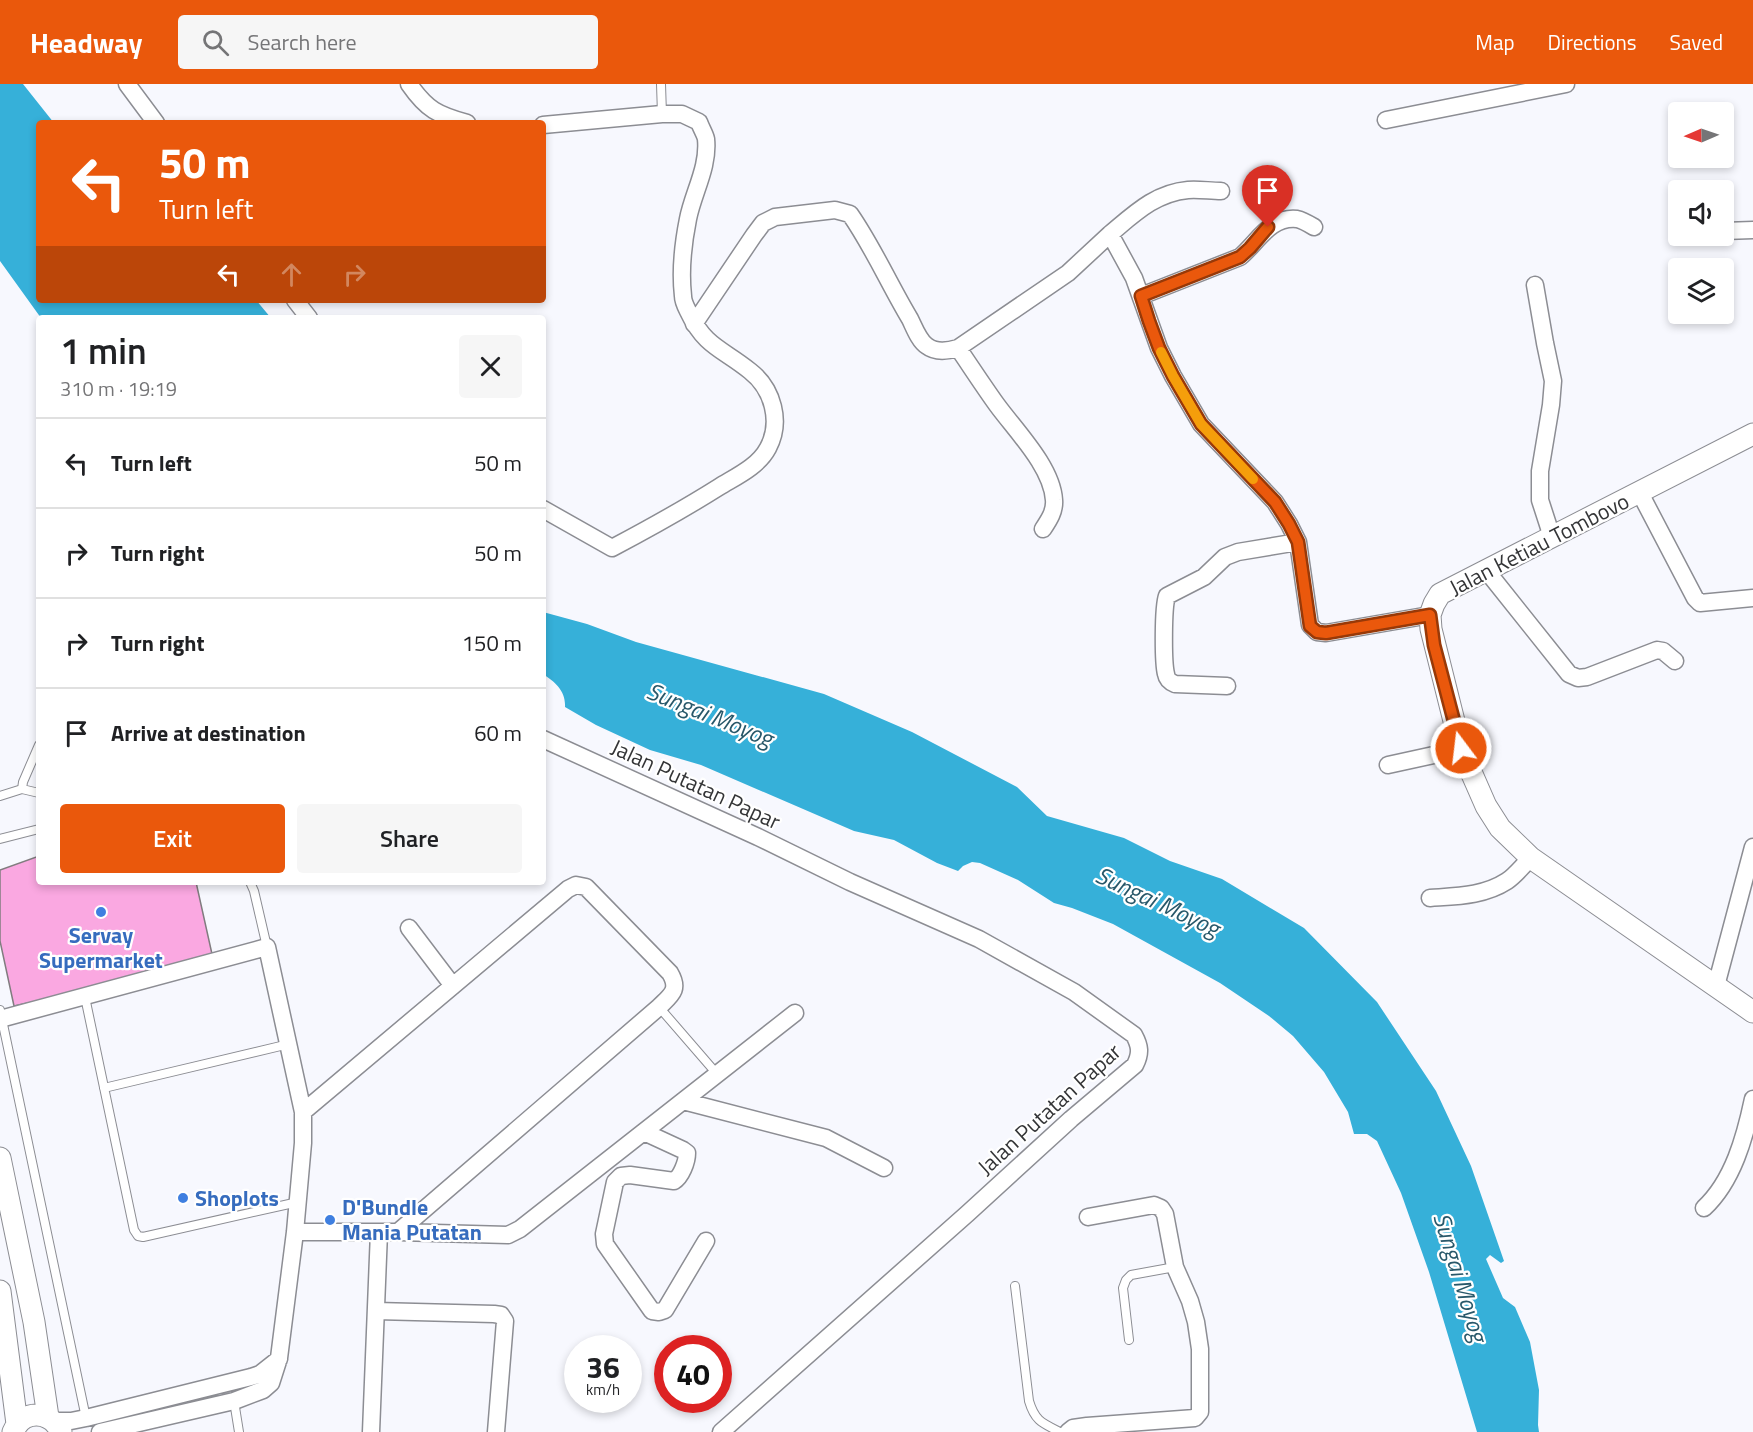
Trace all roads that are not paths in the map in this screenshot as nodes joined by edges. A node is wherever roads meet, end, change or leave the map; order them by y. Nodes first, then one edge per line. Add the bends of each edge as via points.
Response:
1 (127, 84) edge
2 (410, 84) edge
3 (661, 84) edge
4 (1566, 84) edge
5 (662, 114) junction
6 (154, 120) edge
7 (456, 120) edge
8 (1386, 120) dead end
9 (546, 124) edge
10 (1221, 191) dead end
11 (1314, 227) dead end
12 (1753, 230) edge
13 (1734, 231) edge
14 (1110, 234) junction
15 (1535, 285) dead end
16 (1141, 296) junction
17 (297, 303) edge
18 (307, 315) edge
19 (694, 324) junction
20 (958, 348) junction
21 (1753, 434) edge
22 (1640, 493) junction
23 (546, 511) edge
24 (1043, 529) dead end
25 (1552, 537) junction
26 (1298, 542) junction
27 (1486, 570) junction
28 (1753, 598) edge
29 (1430, 615) junction
30 (1675, 661) dead end
31 (1227, 686) dead end
32 (546, 740) edge
33 (1461, 748) junction
34 (36, 753) edge
35 (1388, 765) dead end
36 (22, 789) junction
37 (36, 792) edge
38 (0, 796) edge
39 (36, 830) edge
40 (0, 840) edge
41 (1753, 847) edge
42 (1531, 858) junction
43 (251, 885) edge
44 (1430, 898) dead end
45 (409, 928) dead end
46 (267, 947) junction
47 (453, 986) junction
48 (1716, 986) junction
49 (85, 997) junction
50 (659, 1007) junction
51 (1753, 1012) edge
52 (795, 1013) dead end
53 (1, 1016) edge
54 (289, 1044) junction
55 (717, 1074) junction
56 (104, 1088) junction
57 (1753, 1099) edge
58 (683, 1101) junction
59 (303, 1112) junction
60 (644, 1132) junction
61 (0, 1158) edge
62 (884, 1168) dead end
63 (298, 1202) junction
64 (1704, 1208) dead end
65 (1088, 1216) dead end
66 (296, 1232) junction
67 (379, 1232) junction
68 (398, 1232) junction
69 (706, 1241) dead end
70 (1175, 1267) junction
71 (1015, 1286) dead end
72 (1, 1300) edge
73 (376, 1311) junction
74 (1129, 1340) dead end
75 (279, 1359) junction
76 (234, 1401) junction
77 (86, 1418) junction
78 (54, 1423) edge
79 (15, 1428) edge
80 (100, 1432) edge
81 (239, 1432) edge
82 (371, 1432) edge
83 (496, 1432) edge
84 (722, 1432) edge
85 (1060, 1432) edge
86 (1068, 1432) edge

1 - 6 street
2 - 7 street via 426,106
3 - 5 lane
4 - 8 street
5 - 9 street
5 - 19 street via 682,114 699,122 706,139 681,269 683,300
10 - 14 street via 1168,193 1149,202
11 - 16 street via 1297,219 1281,221 1268,227 1240,257
12 - 13 street
14 - 16 street
14 - 20 street via 1068,273
15 - 25 street via 1553,381 1540,471 1540,500
16 - 26 street via 1159,348 1201,424 1275,502
17 - 18 street
19 - 20 street via 763,223 776,217 835,210 849,214 859,226 925,345 935,350
19 - 23 street via 705,339 751,371 765,386 774,407 775,429 768,449 753,466 612,548
20 - 24 street via 1039,460 1050,482 1052,515
21 - 22 street, Jalan Ketiau Tombovo
22 - 25 street, Jalan Ketiau Tombovo
22 - 28 street via 1700,603
25 - 27 street, Jalan Ketiau Tombovo
26 - 29 street via 1310,626 1317,632
26 - 31 street via 1232,554 1204,576 1167,596 1164,603 1168,680 1175,684
27 - 29 street, Jalan Ketiau Tombovo via 1440,594
27 - 30 street via 1569,674 1587,677 1657,650
29 - 33 street, Jalan Ketiau Tombovo
32 - 84 street, Jalan Putatan Papar via 979,939 1074,992 1134,1035 1140,1045 1135,1065
33 - 35 street
33 - 42 street, Jalan Ketiau Tombovo via 1500,828
34 - 36 lane
36 - 37 lane
36 - 38 lane
39 - 40 lane
41 - 48 street
42 - 44 street via 1508,881 1484,892
42 - 48 street, Jalan Ketiau Tombovo
43 - 46 lane
45 - 47 street
46 - 49 street
46 - 54 street
47 - 50 street via 576,885 586,887 670,973 675,981 674,992
47 - 59 street
48 - 51 street, Jalan Ketiau Tombovo
49 - 53 street
49 - 56 lane
50 - 55 lane
50 - 68 street
52 - 55 street
53 - 77 lane
54 - 56 lane
54 - 59 street
55 - 58 street
56 - 63 lane via 138,1236
57 - 64 street via 1728,1177
58 - 60 street
58 - 62 street via 826,1138
59 - 63 street
60 - 68 street via 508,1235
60 - 69 street via 683,1150 687,1158 674,1181 630,1175 615,1182 605,1244 652,1311 659,1312 666,1310
61 - 78 street
63 - 66 street
65 - 70 street via 1154,1205 1161,1208
66 - 67 street
66 - 75 street
67 - 68 street
67 - 73 street
70 - 74 lane via 1131,1275 1126,1280 1123,1288
70 - 86 street via 1196,1322 1200,1348 1199,1416 1087,1426
71 - 85 lane via 1032,1413
72 - 79 street
73 - 82 street
73 - 83 street via 501,1315 505,1321
75 - 76 street via 271,1383
75 - 77 street via 251,1377
76 - 80 street
76 - 81 lane
77 - 78 street
78 - 79 street via 40,1415 32,1416

